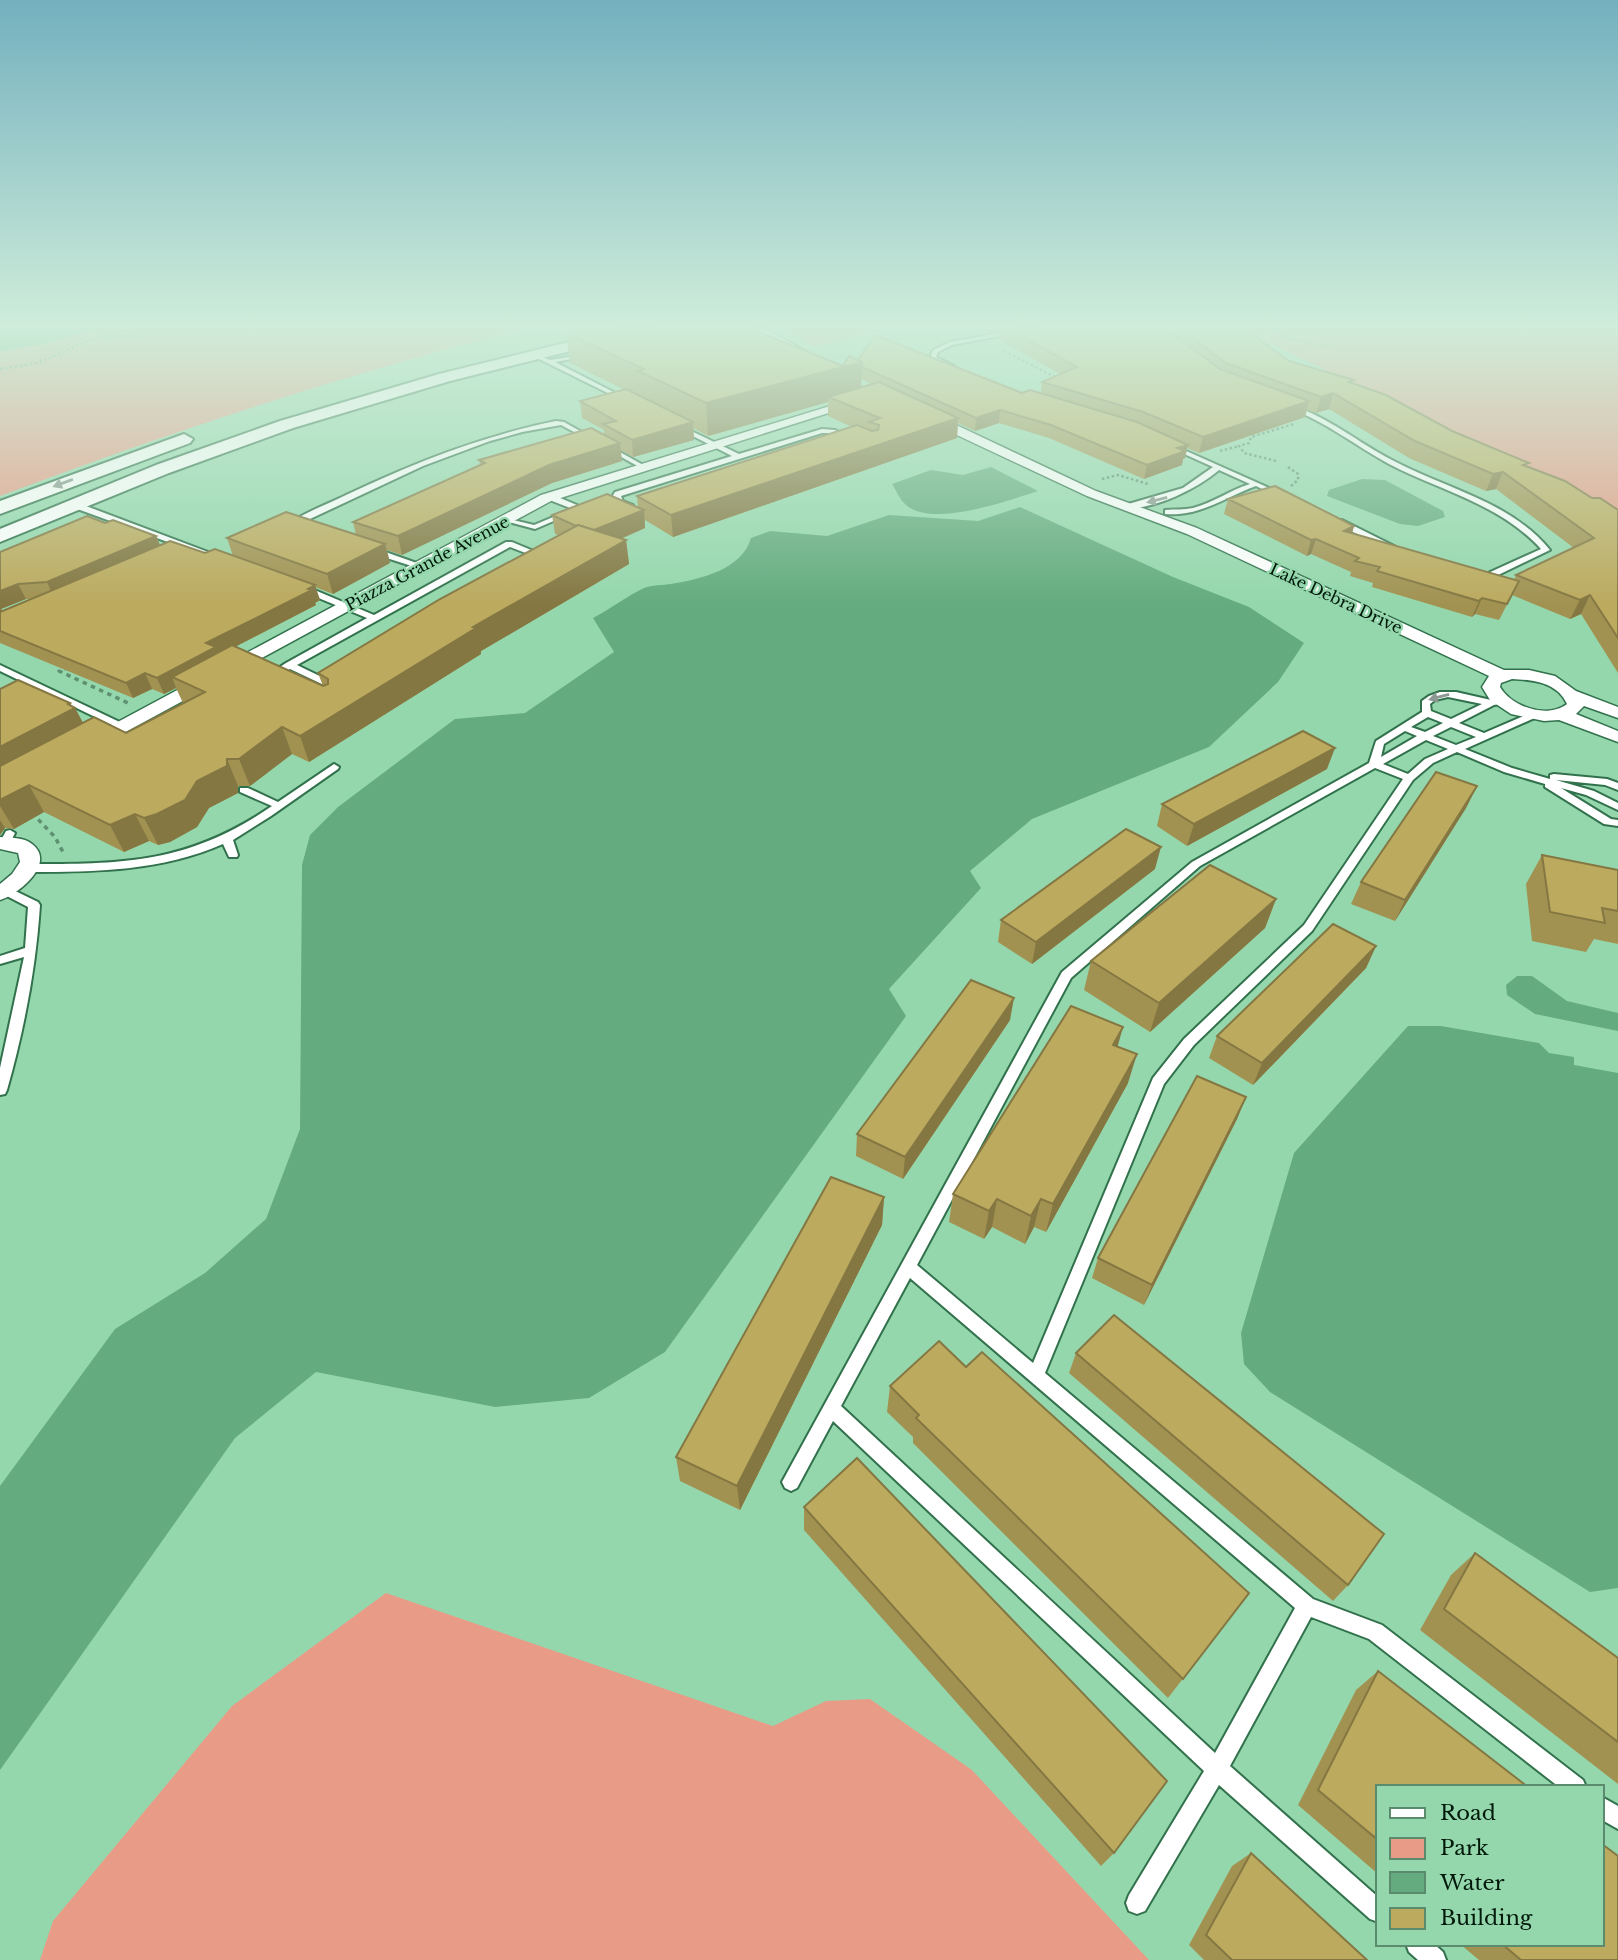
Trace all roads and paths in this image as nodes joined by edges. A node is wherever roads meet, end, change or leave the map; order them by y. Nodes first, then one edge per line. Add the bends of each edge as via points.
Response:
1 (302, 420) edge
2 (791, 420) edge
3 (938, 420) edge
4 (1297, 420) edge
5 (1319, 420) edge
6 (675, 425) edge
7 (1259, 434) junction
8 (195, 435) dead end
9 (586, 436) junction
10 (1268, 437) dead end
11 (573, 440) edge
12 (1161, 443) edge
13 (715, 444) junction
14 (843, 444) edge
15 (1239, 446) junction
16 (1216, 453) edge
17 (738, 456) junction
18 (1276, 461) dead end
19 (643, 467) junction
20 (1218, 467) junction
21 (1256, 484) junction
22 (1233, 490) joint
23 (550, 497) junction
24 (1293, 500) edge
25 (75, 505) junction
26 (1128, 507) junction
27 (0, 508) edge
28 (639, 508) edge
29 (1164, 518) junction
30 (1330, 518) edge
31 (505, 520) junction
32 (291, 525) junction
33 (302, 528) edge
34 (279, 531) edge
35 (0, 536) edge
36 (186, 545) junction
37 (366, 549) edge
38 (174, 550) edge
39 (1404, 553) edge
40 (229, 561) edge
41 (535, 564) edge
42 (421, 566) junction
43 (1464, 573) edge
44 (298, 586) edge
45 (348, 605) junction
46 (373, 618) junction
47 (71, 665) edge
48 (289, 665) junction
49 (0, 668) edge
50 (341, 677) edge
51 (1497, 679) junction
52 (277, 683) edge
53 (329, 684) junction
54 (318, 690) edge
55 (1573, 695) junction
56 (1497, 702) junction
57 (1427, 713) junction
58 (1618, 713) edge
59 (1536, 714) junction
60 (1560, 715) junction
61 (125, 717) junction
62 (1452, 723) junction
63 (1403, 727) junction
64 (1425, 736) junction
65 (1482, 736) junction
66 (1618, 737) edge
67 (1458, 748) junction
68 (80, 750) edge
69 (1483, 758) junction
70 (1374, 764) junction
71 (334, 767) dead end
72 (1533, 776) junction
73 (1409, 778) junction
74 (1618, 787) edge
75 (244, 790) dead end
76 (277, 805) junction
77 (1618, 807) edge
78 (28, 811) edge
79 (1618, 822) edge
80 (227, 838) junction
81 (5, 839) edge
82 (233, 855) dead end
83 (61, 859) dead end
84 (30, 868) junction
85 (2, 892) edge
86 (32, 950) junction
87 (0, 960) edge
88 (0, 1090) edge
89 (908, 1266) junction
90 (1036, 1375) junction
91 (831, 1408) junction
92 (791, 1482) dead end
93 (1307, 1606) junction
94 (1217, 1769) junction
95 (1573, 1785) edge
96 (1137, 1903) dead end
97 (1376, 1909) edge
98 (1419, 1946) edge
99 (1435, 1960) edge

1 - 25 street
2 - 13 street, Piazza Grande Avenue
3 - 26 street, Lake Debra Drive
4 - 7 path via 1288,428
5 - 43 lane via 1401,467 1500,513 1535,534 1546,550 1489,576
6 - 13 lane
7 - 10 path
7 - 15 path
8 -> 27 street
9 - 11 lane
9 - 19 lane
9 - 32 lane via 556,423 481,443 430,460
12 - 20 lane
13 - 17 lane
13 - 19 street, Piazza Grande Avenue
14 - 17 lane via 856,440 825,430
15 - 16 path
15 - 18 path via 1244,453
17 - 28 lane via 618,494 620,503
19 - 23 street, Piazza Grande Avenue
20 - 21 lane
20 -> 26 lane via 1190,494
21 - 22 lane
21 - 24 lane
22 - 29 lane via 1225,499 1203,508
23 - 31 street, Piazza Grande Avenue
23 - 31 lane via 574,507 573,511 535,527
25 - 35 street
25 - 36 lane
26 - 29 street, Lake Debra Drive
29 - 51 street, Lake Debra Drive via 1182,536
30 - 39 lane
31 - 42 street, Piazza Grande Avenue
32 - 33 lane
32 - 34 lane
36 - 38 lane
36 - 40 lane
37 - 42 lane
41 - 46 lane via 546,558 509,544
42 - 45 street, Piazza Grande Avenue
44 - 45 lane
45 - 46 lane
45 - 61 street, Piazza Grande Avenue
46 - 48 lane
47 - 61 path via 59,671 132,705
48 - 52 lane via 267,679
48 - 53 lane
49 - 61 lane
50 - 53 lane
51 - 55 street via 1526,675 1546,679
51 - 56 street via 1493,693
53 - 54 lane
55 - 58 street
55 - 60 street via 1576,705
56 -> 57 lane via 1450,694 1432,697 1425,703
56 - 59 street
56 - 62 lane
57 - 62 lane
57 - 63 lane
59 - 60 street
59 - 65 lane
60 - 66 street
61 - 68 street, Piazza Grande Avenue
62 - 64 lane
62 - 65 lane
63 - 64 lane
63 - 70 lane via 1379,743
64 - 67 lane
64 - 70 lane
65 - 67 lane
65 - 69 lane
67 - 69 lane
67 - 73 lane via 1429,761
69 - 72 lane
70 - 73 lane
70 - 89 lane via 1196,864 1066,975
71 - 76 lane
72 - 74 lane via 1607,782
72 - 77 lane via 1590,793
72 - 79 lane via 1608,822
73 - 90 lane via 1308,928 1189,1042 1158,1082
75 - 76 lane
76 - 80 lane
78 - 83 path via 55,837 64,853
80 - 82 lane
80 - 84 lane via 191,853 144,863
81 - 84 street via 26,849
84 - 85 street
85 - 86 lane via 34,905
86 - 87 lane
86 - 88 lane
89 - 90 lane
89 - 91 lane
90 - 93 lane
91 - 92 lane
91 - 94 lane
93 - 94 lane
93 - 95 lane via 1375,1632
94 - 96 lane
94 - 97 lane
98 - 99 lane

